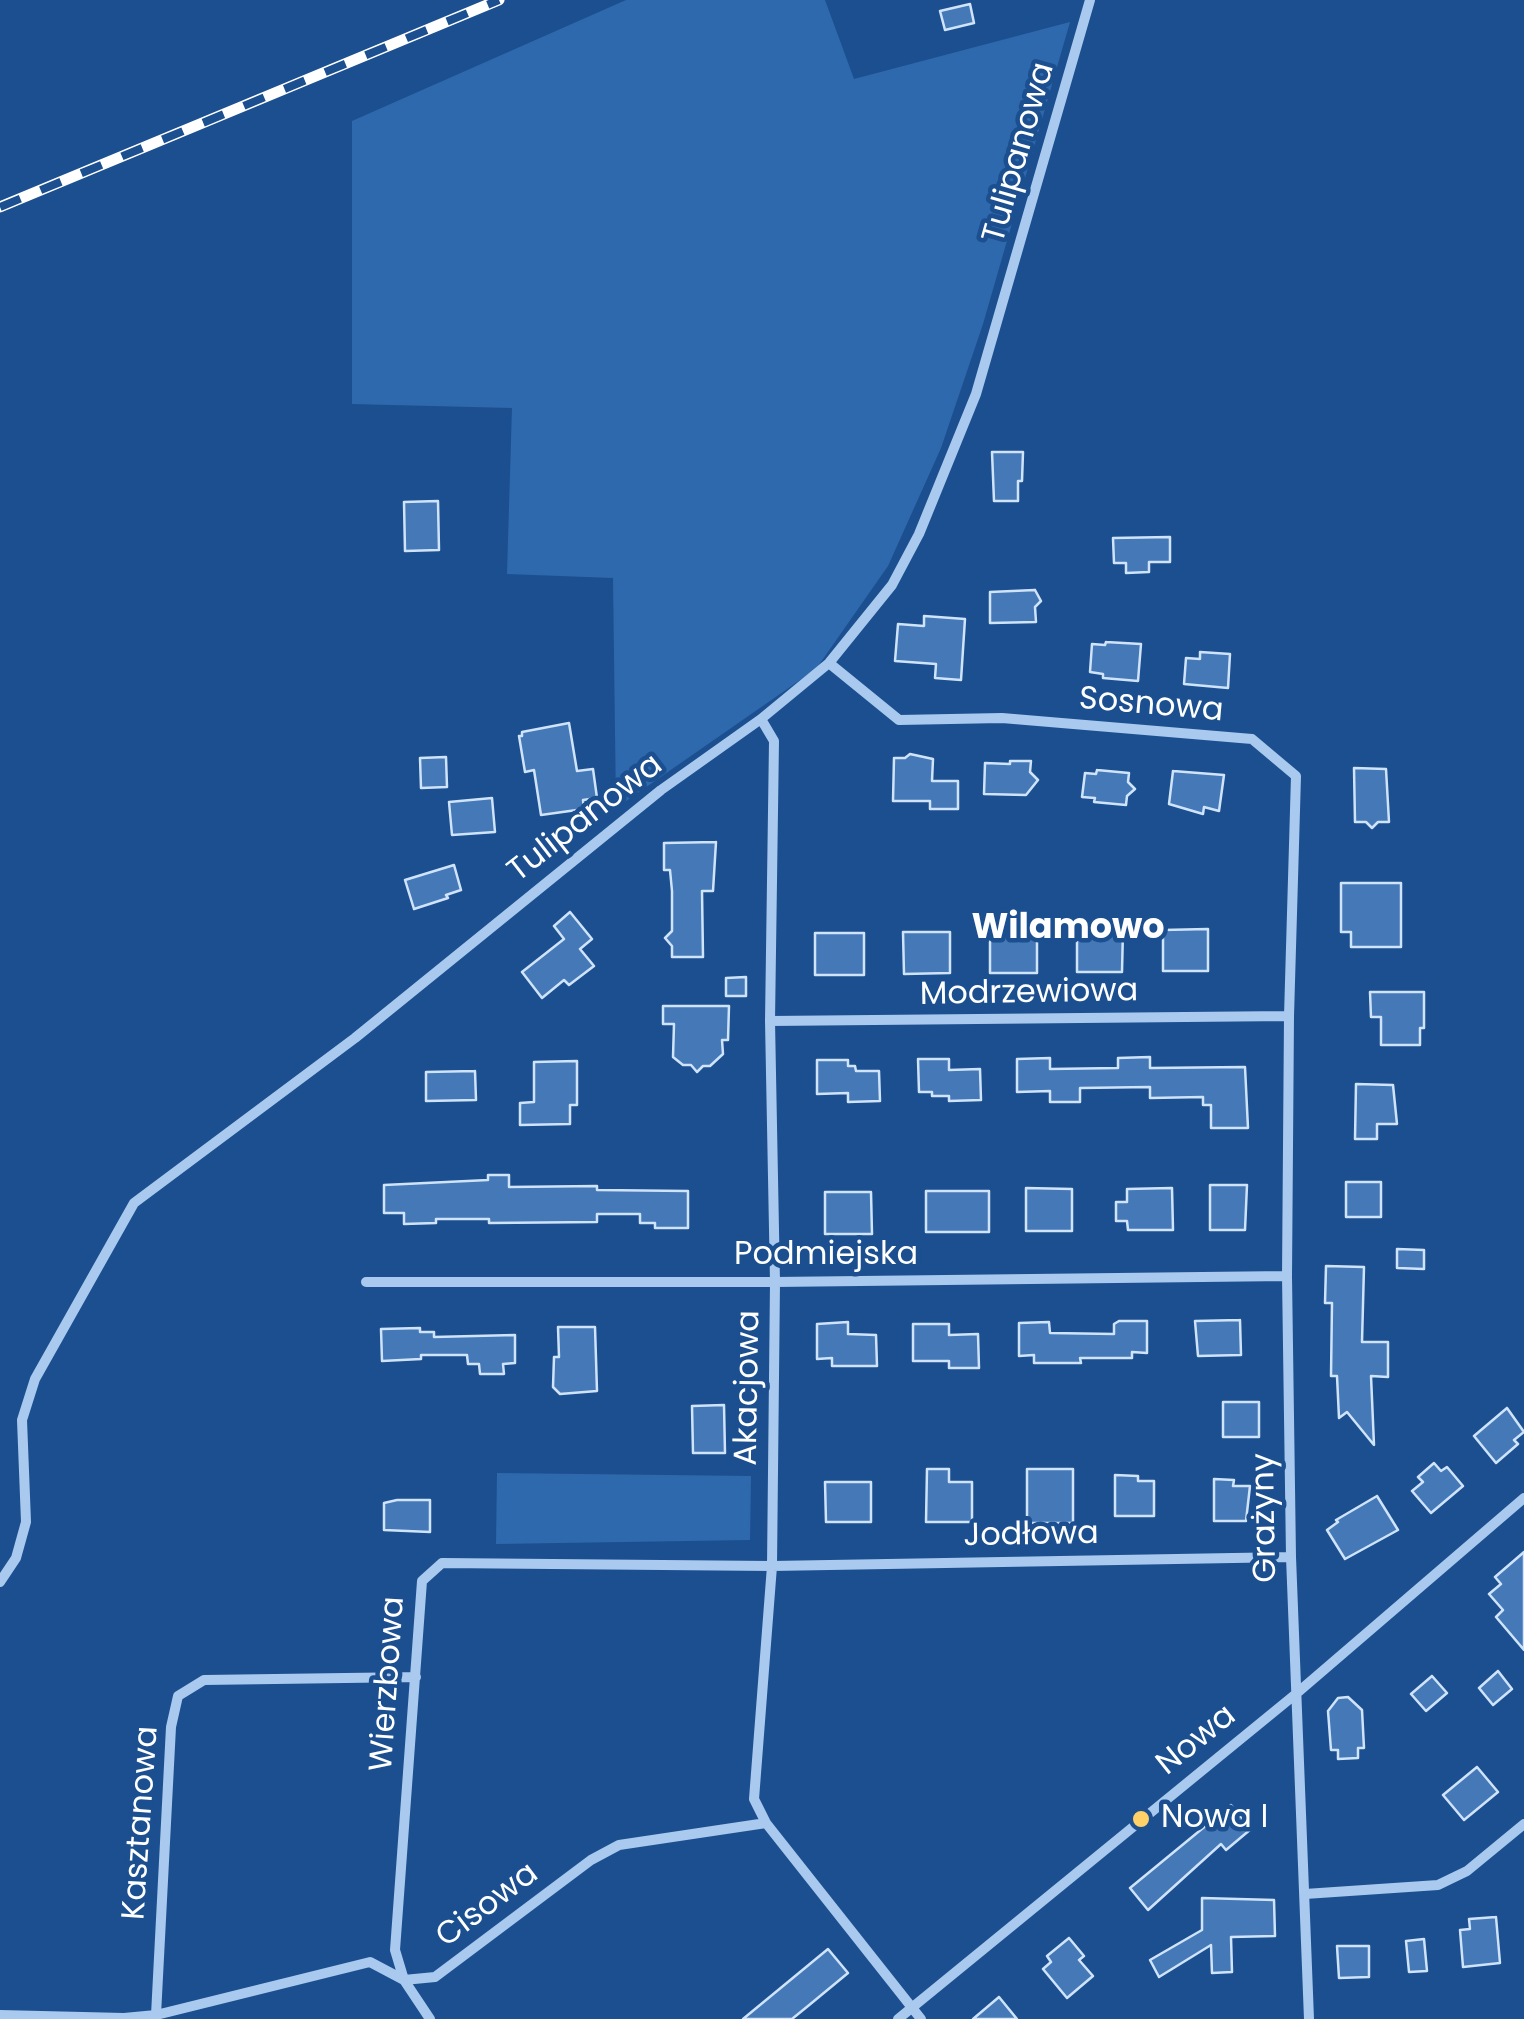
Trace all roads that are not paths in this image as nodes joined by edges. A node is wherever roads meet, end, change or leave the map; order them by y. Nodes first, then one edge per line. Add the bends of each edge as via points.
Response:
1 (1090, 0) edge
2 (829, 663) junction
3 (761, 719) junction
4 (1288, 1016) junction
5 (770, 1022) junction
6 (1287, 1276) junction
7 (366, 1282) dead end
8 (775, 1282) junction
9 (1524, 1498) edge
10 (1291, 1557) junction
11 (772, 1566) junction
12 (0, 1582) edge
13 (416, 1677) junction
14 (1296, 1693) junction
15 (766, 1823) junction
16 (1524, 1824) edge
17 (1305, 1894) junction
18 (404, 1980) junction
19 (912, 2007) junction
20 (0, 2015) edge
21 (156, 2015) junction
22 (124, 2018) edge
23 (430, 2019) edge
24 (898, 2019) edge
25 (922, 2019) edge
26 (1310, 2019) edge

1 - 2 street, Tulipanowa via 976,394 892,585
2 - 3 street, Tulipanowa
2 - 4 street, Sosnowa via 899,720 1002,718 1252,740 1296,776
3 - 5 street, Akacjowa via 774,742
3 - 12 street, Tulipanowa via 661,790 355,1038 134,1204 35,1380 22,1420 26,1522 16,1558
4 - 5 street, Modrzewiowa
4 - 6 street, Grażyny
5 - 8 street, Akacjowa
6 - 8 street, Podmiejska
6 - 10 street, Grażyny
7 - 8 street, Podmiejska
8 - 11 street, Akacjowa
9 - 14 street, Nowa
10 - 11 street, Jodłowa
10 - 14 street, Grażyny
11 - 13 street, Wierzbowa via 442,1563 422,1581
11 - 15 street, Akacjowa via 754,1799
13 - 18 street, Wierzbowa via 395,1950
13 - 21 street, Kasztanowa via 204,1680 178,1696
14 - 17 street, Grażyny
14 - 19 street, Nowa
15 - 18 street, Cisowa via 619,1845 458,1962 435,1976
15 - 19 street, Akacjowa
16 - 17 street via 1467,1872 1438,1885
17 - 26 street, Grażyny
18 - 21 street via 370,1962
18 - 23 street, Wierzbowa
19 - 24 street, Nowa
19 - 25 street, Akacjowa
20 - 22 street
21 - 22 street

